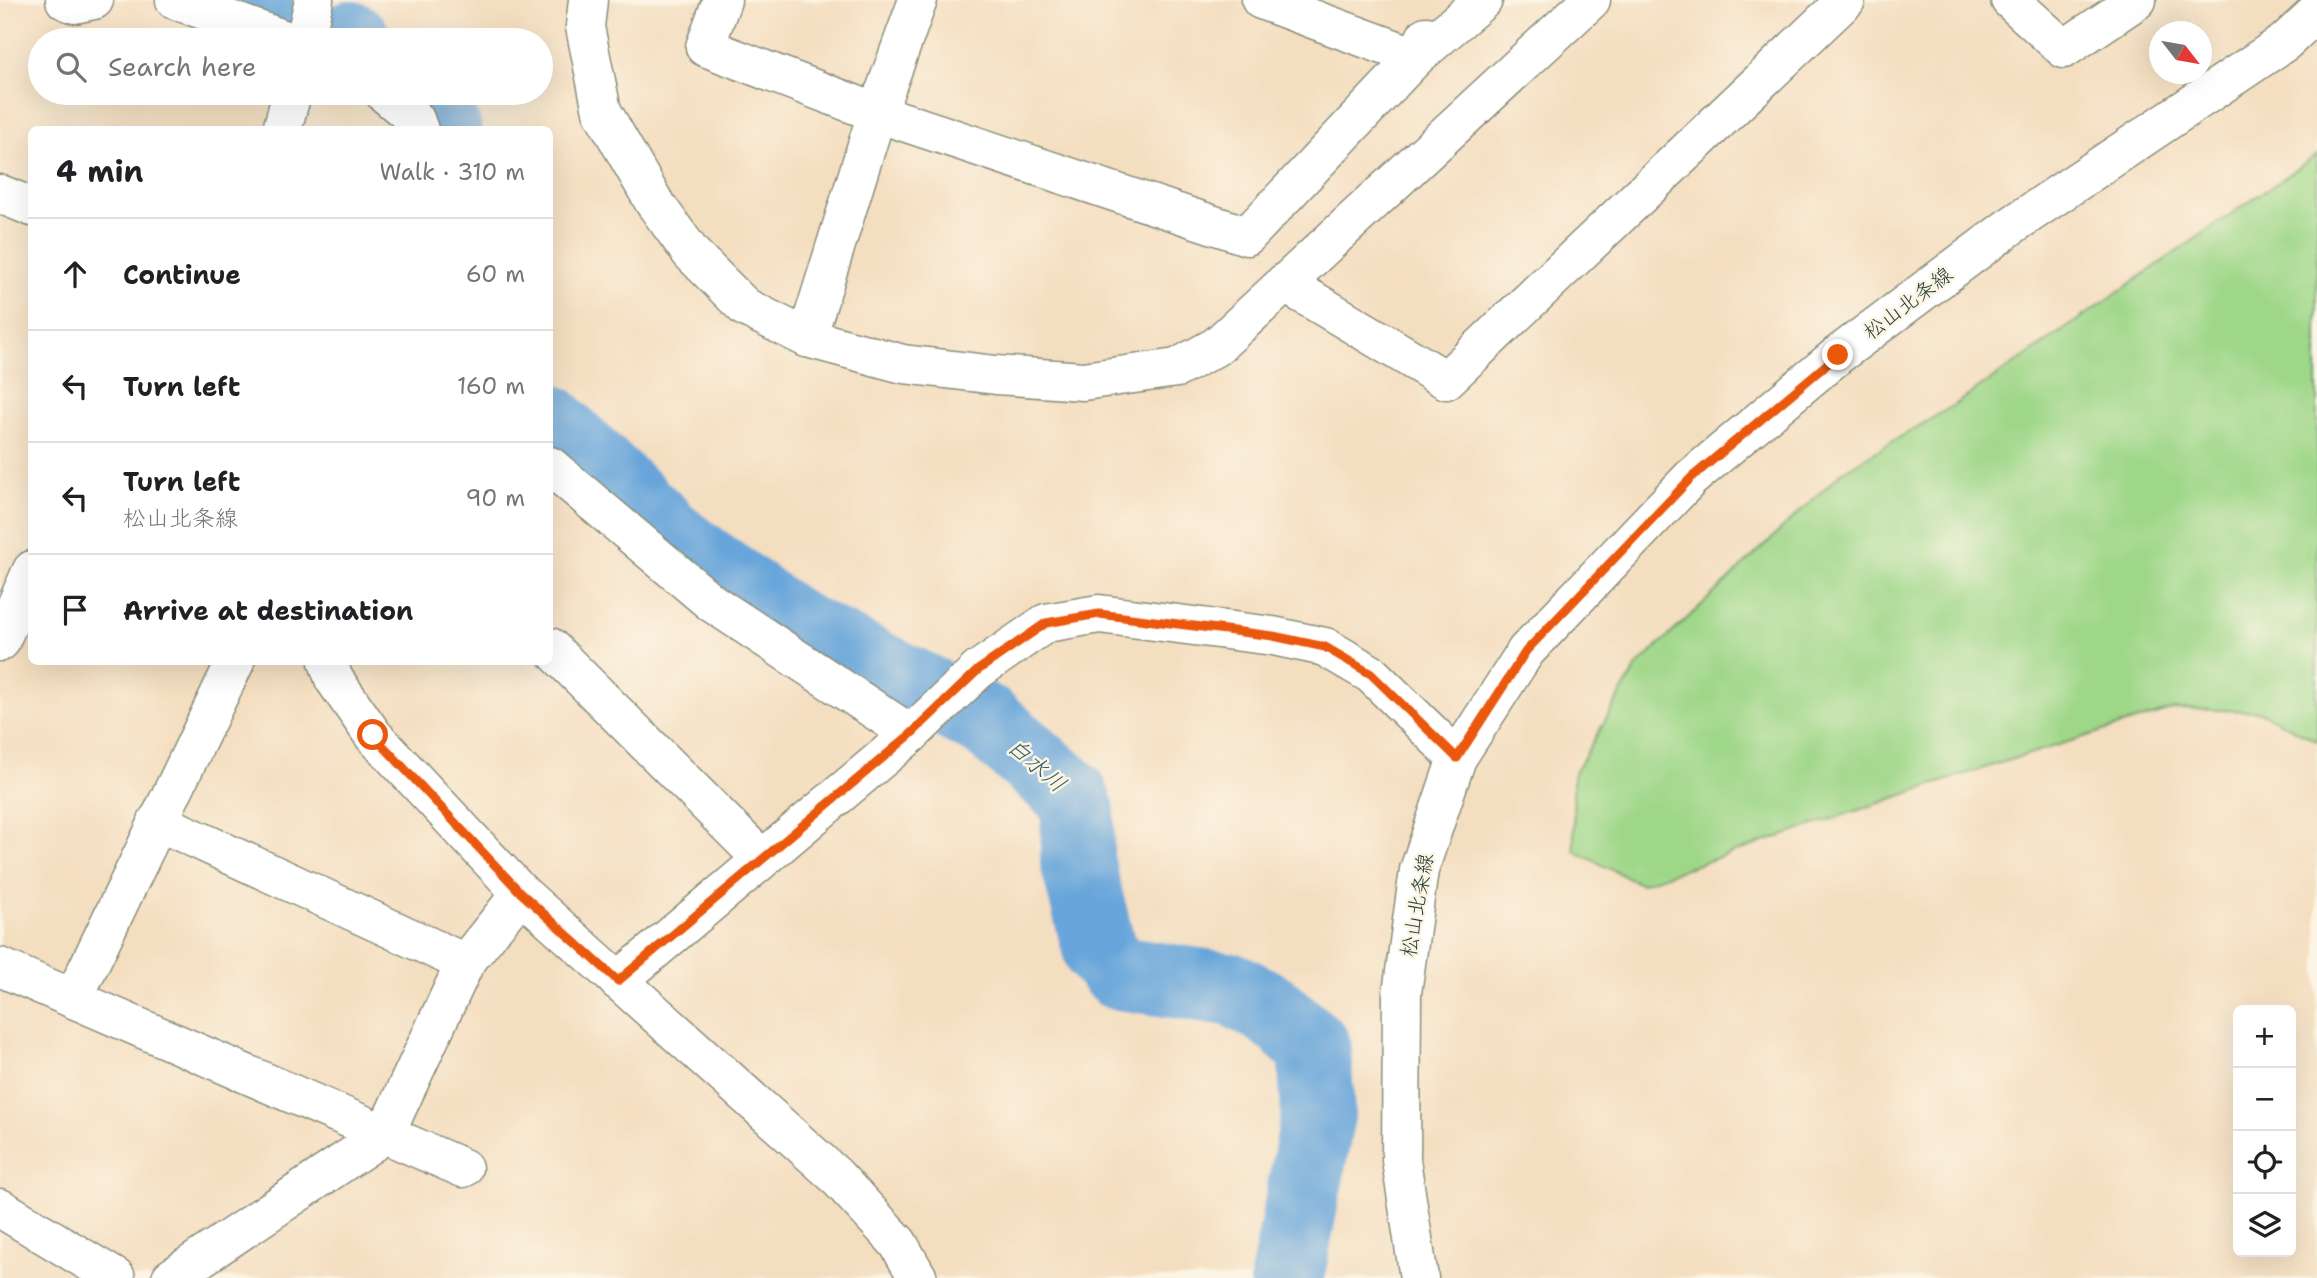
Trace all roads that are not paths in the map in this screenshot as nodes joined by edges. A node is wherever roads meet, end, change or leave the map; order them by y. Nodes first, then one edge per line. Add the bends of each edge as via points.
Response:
1 (65, 0) edge
2 (94, 0) edge
3 (174, 0) edge
4 (314, 0) edge
5 (588, 0) edge
6 (722, 0) edge
7 (918, 0) edge
8 (1261, 0) edge
9 (1444, 0) edge
10 (1483, 0) edge
11 (1591, 0) edge
12 (1846, 0) edge
13 (2010, 0) edge
14 (2137, 0) edge
15 (2317, 12) edge
16 (252, 28) edge
17 (308, 28) edge
18 (1416, 57) junction
19 (289, 105) edge
20 (398, 105) edge
21 (877, 113) junction
22 (283, 126) edge
23 (418, 126) edge
24 (0, 194) edge
25 (28, 205) edge
26 (1284, 283) junction
27 (807, 338) junction
28 (553, 469) edge
29 (28, 579) edge
30 (0, 642) edge
31 (553, 650) edge
32 (234, 665) edge
33 (329, 665) edge
34 (911, 734) junction
35 (1457, 758) junction
36 (158, 821) junction
37 (762, 859) junction
38 (521, 893) junction
39 (465, 963) junction
40 (0, 967) edge
41 (618, 981) junction
42 (73, 999) junction
43 (385, 1134) junction
44 (463, 1168) dead end
45 (0, 1208) edge
46 (116, 1278) edge
47 (171, 1278) edge
48 (918, 1278) edge
49 (1419, 1278) edge

1 - 2 street via 75,4
3 - 16 street
4 - 17 street
5 - 27 street via 585,27 602,111 654,202 691,253 745,307
6 - 21 street via 705,47
7 - 21 street
8 - 18 street
9 - 18 street
10 - 18 street
11 - 26 street
12 - 26 street via 1446,380
13 - 14 street via 2064,49
15 - 35 street, 松山北条線 via 2285,42 1965,260 1838,355 1691,478 1526,651
18 - 21 street via 1247,236
19 - 22 street
20 - 23 street
21 - 27 street
24 - 25 street
26 - 27 street via 1217,346 1177,368 1083,381 903,364
28 - 34 street via 712,603
29 - 30 street
31 - 37 street
32 - 36 street
33 - 38 street via 373,735
34 - 35 street via 978,670 1046,623 1099,614 1325,647 1371,674
34 - 37 street
35 - 49 street, 松山北条線 via 1419,870 1402,993 1401,1160
36 - 39 street
36 - 42 street
37 - 41 street
38 - 39 street
38 - 41 street
39 - 43 street
40 - 42 street
41 - 48 street via 835,1175 898,1243
42 - 43 street
43 - 44 street
43 - 47 street
45 - 46 street

